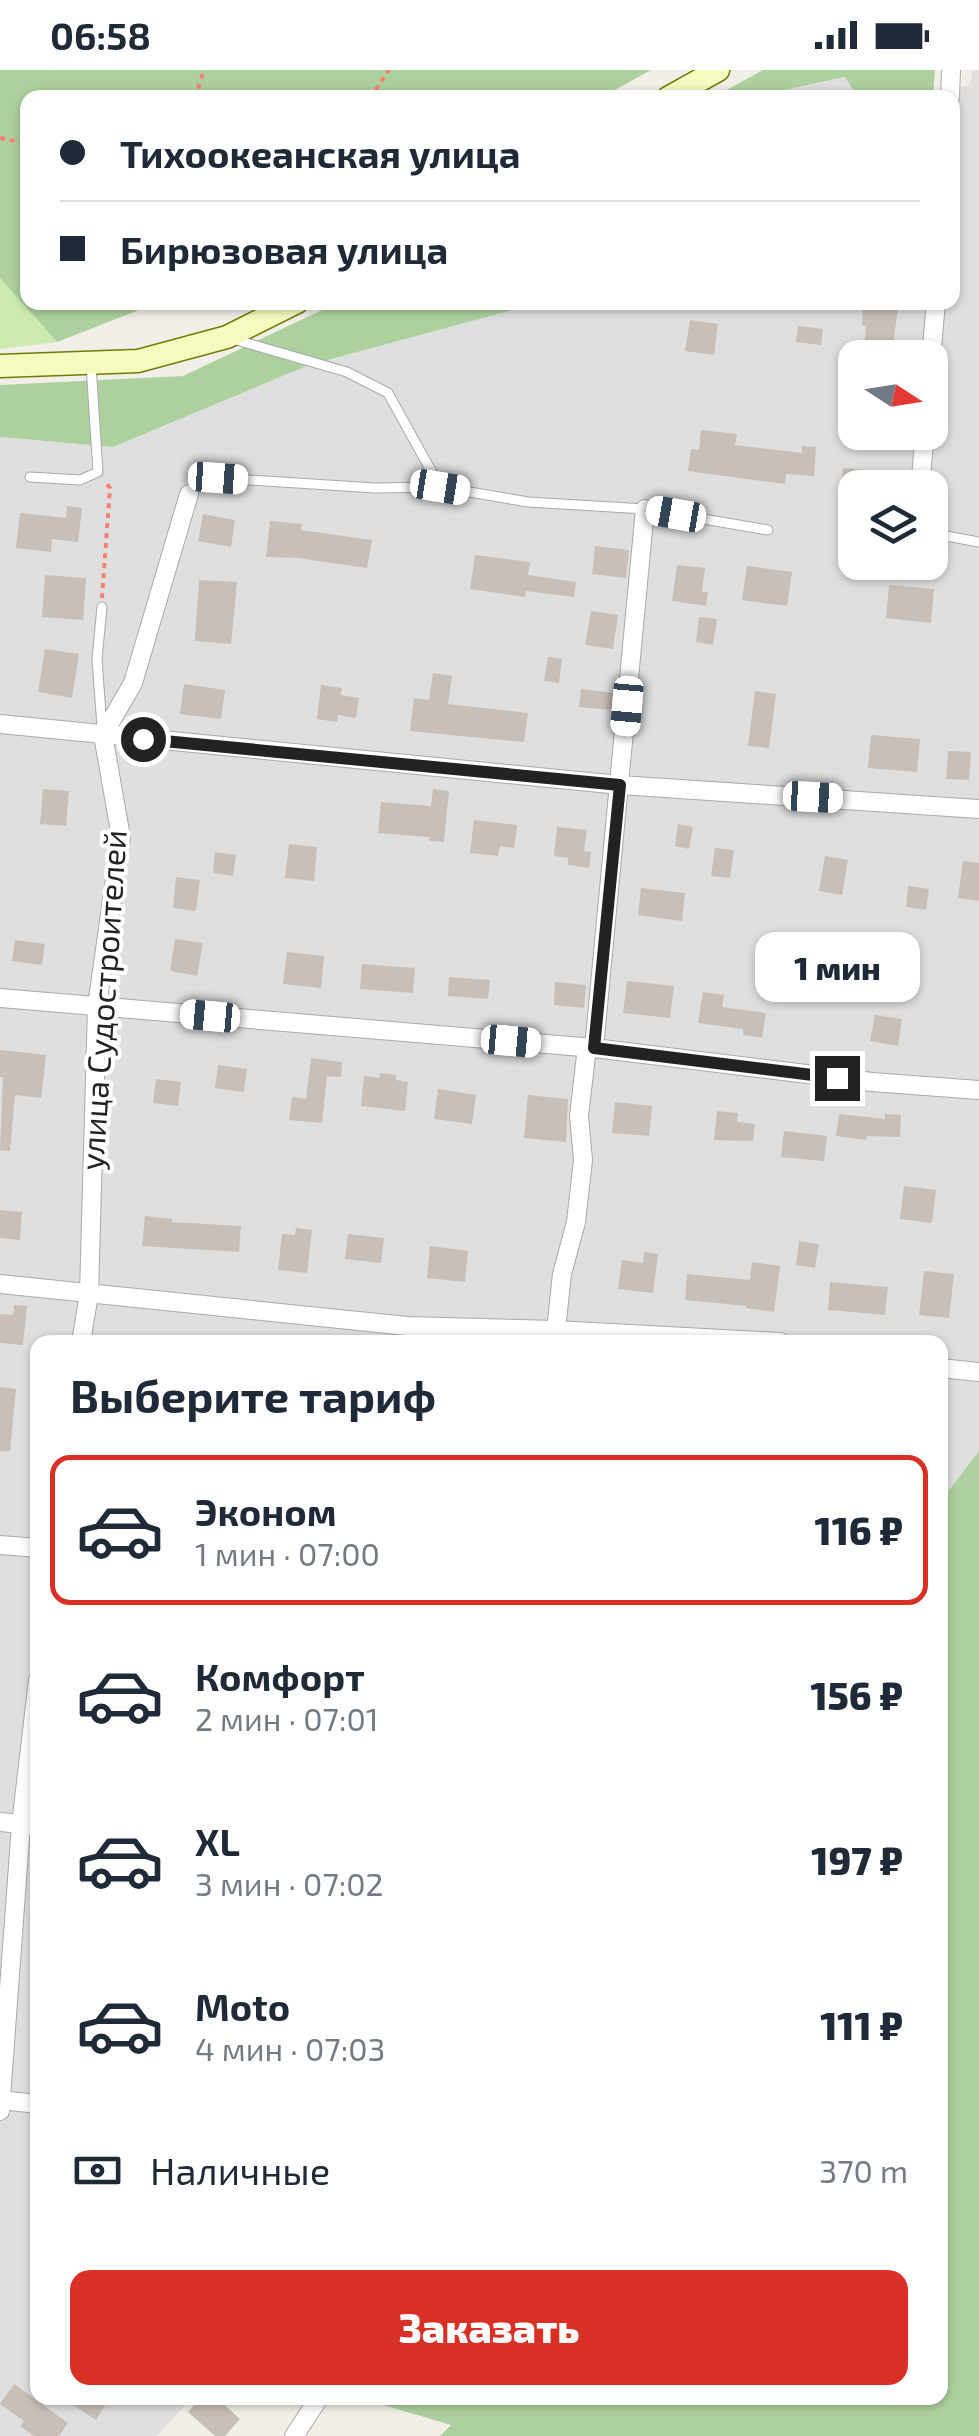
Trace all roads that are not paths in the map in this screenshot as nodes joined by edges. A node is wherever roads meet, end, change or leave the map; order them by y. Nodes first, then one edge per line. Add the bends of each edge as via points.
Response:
1 (718, 70) edge
2 (682, 90) edge
3 (281, 310) edge
4 (935, 310) edge
5 (227, 337) junction
6 (933, 340) edge
7 (91, 364) junction
8 (0, 366) edge
9 (30, 478) dead end
10 (218, 478) dead end
11 (440, 487) junction
12 (189, 494) dead end
13 (645, 509) junction
14 (768, 530) dead end
15 (948, 536) edge
16 (979, 542) edge
17 (102, 608) road end
18 (0, 724) edge
19 (103, 735) junction
20 (620, 785) junction
21 (979, 809) edge
22 (0, 998) edge
23 (97, 1006) junction
24 (590, 1048) junction
25 (979, 1090) edge
26 (0, 1284) edge
27 (89, 1294) junction
28 (566, 1334) edge
29 (82, 1335) edge
30 (593, 1335) edge
31 (948, 1369) edge
32 (979, 1372) edge
33 (0, 1545) edge
34 (30, 1547) edge
35 (0, 1822) edge
36 (30, 1825) edge
37 (0, 2104) edge
38 (30, 2104) edge
39 (314, 2405) edge
40 (294, 2436) edge

1 - 2 street
3 - 5 street
4 - 6 street
5 - 7 street via 138,360
5 - 11 lane via 346,372 388,393
7 - 8 street
7 - 9 lane via 98,472 80,480
10 - 11 lane
11 - 13 lane via 528,502
12 - 19 street via 133,683
13 - 14 lane
13 - 20 street
15 - 16 lane
17 - 19 lane via 97,659
18 - 19 street
19 - 20 street
19 - 23 street, улица Судостроителей via 121,837
20 - 21 street
20 - 24 street
22 - 23 street
23 - 24 street
23 - 27 street, улица Судостроителей
24 - 25 street
24 - 28 street via 579,1116 578,1206 562,1274
26 - 27 street
27 - 28 street via 407,1326
27 - 29 street, улица Судостроителей
28 - 30 street
31 - 32 street
33 - 34 street
35 - 36 street
36 - 37 street
37 - 38 street
39 - 40 street

